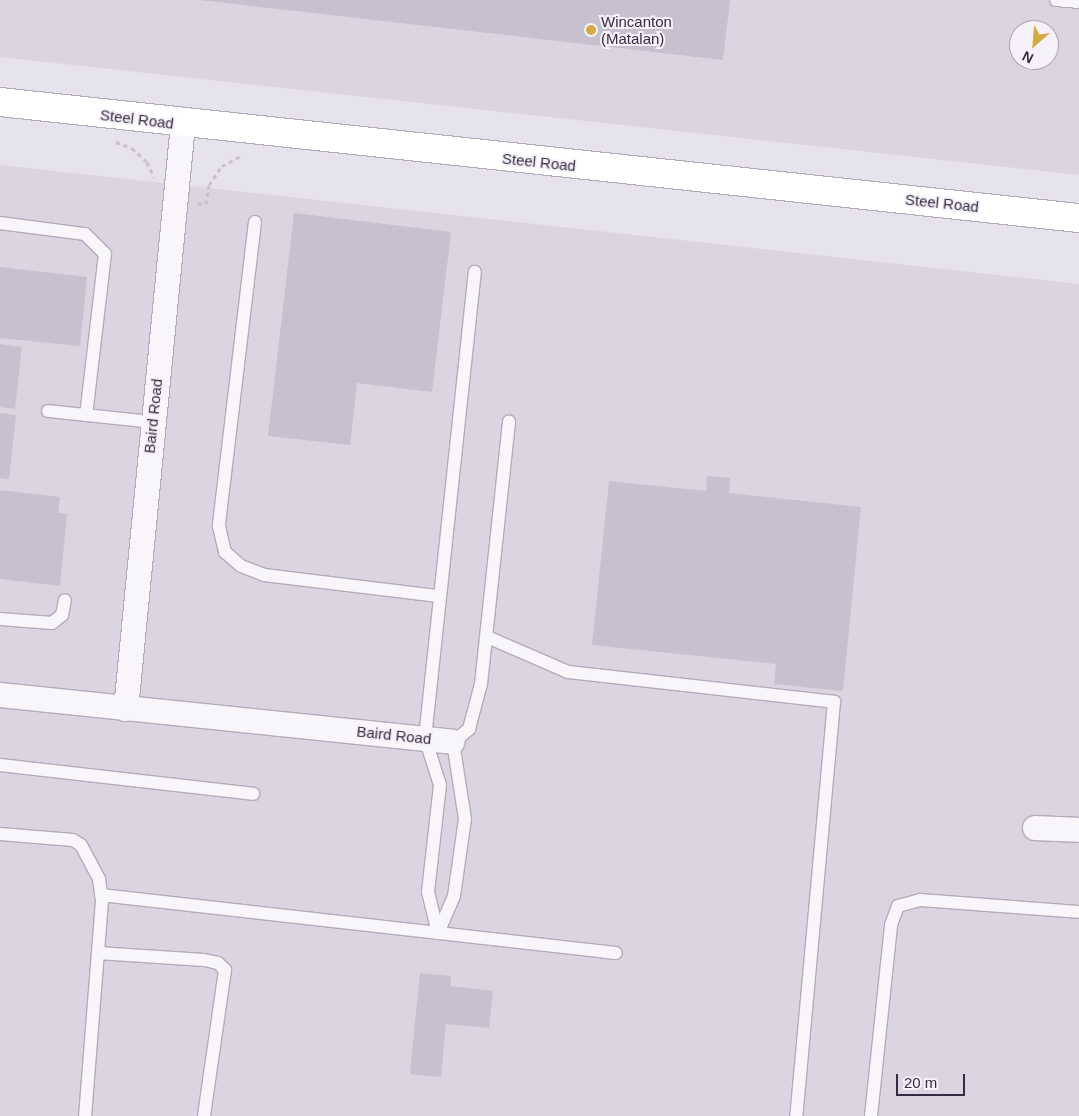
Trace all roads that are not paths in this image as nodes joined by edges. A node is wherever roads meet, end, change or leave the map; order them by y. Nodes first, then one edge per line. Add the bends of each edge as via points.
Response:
1 (1056, 0) edge
2 (1079, 2) edge
3 (0, 102) edge
4 (183, 124) junction
5 (1079, 218) edge
6 (255, 222) dead end
7 (0, 223) edge
8 (475, 272) dead end
9 (48, 411) dead end
10 (86, 415) junction
11 (509, 421) dead end
12 (152, 422) junction
13 (437, 596) junction
14 (65, 600) dead end
15 (0, 619) edge
16 (487, 637) junction
17 (0, 695) edge
18 (126, 709) junction
19 (424, 738) junction
20 (453, 742) junction
21 (0, 765) edge
22 (254, 794) dead end
23 (1036, 828) dead end
24 (1079, 830) edge
25 (0, 834) edge
26 (101, 894) junction
27 (1079, 912) edge
28 (438, 933) junction
29 (98, 953) junction
30 (616, 953) dead end
31 (85, 1116) edge
32 (204, 1116) edge
33 (796, 1116) edge
34 (871, 1116) edge

1 - 2 lane
3 - 4 main road, Steel Road
4 - 5 main road, Steel Road
4 - 12 street, Baird Road
6 - 13 lane via 219,526 225,552 241,566 264,576
7 - 10 lane via 85,234 105,254
8 - 13 lane
9 - 10 lane
10 - 12 lane
11 - 16 lane
12 - 18 street, Baird Road
13 - 19 lane
14 - 15 lane via 62,615 52,622
16 - 20 lane via 469,729
16 - 33 lane via 568,672 834,702
17 - 18 street, Baird Road
18 - 19 street, Baird Road
19 - 20 street, Baird Road
19 - 28 lane via 440,785 428,892
20 - 28 lane via 465,819 454,896
21 - 22 lane
23 - 24 street
25 - 26 lane via 73,840 81,845 99,879
26 - 28 lane
26 - 29 lane
27 - 34 lane via 920,900 898,906 891,925
28 - 30 lane
29 - 31 lane
29 - 32 lane via 204,960 218,963 225,970

